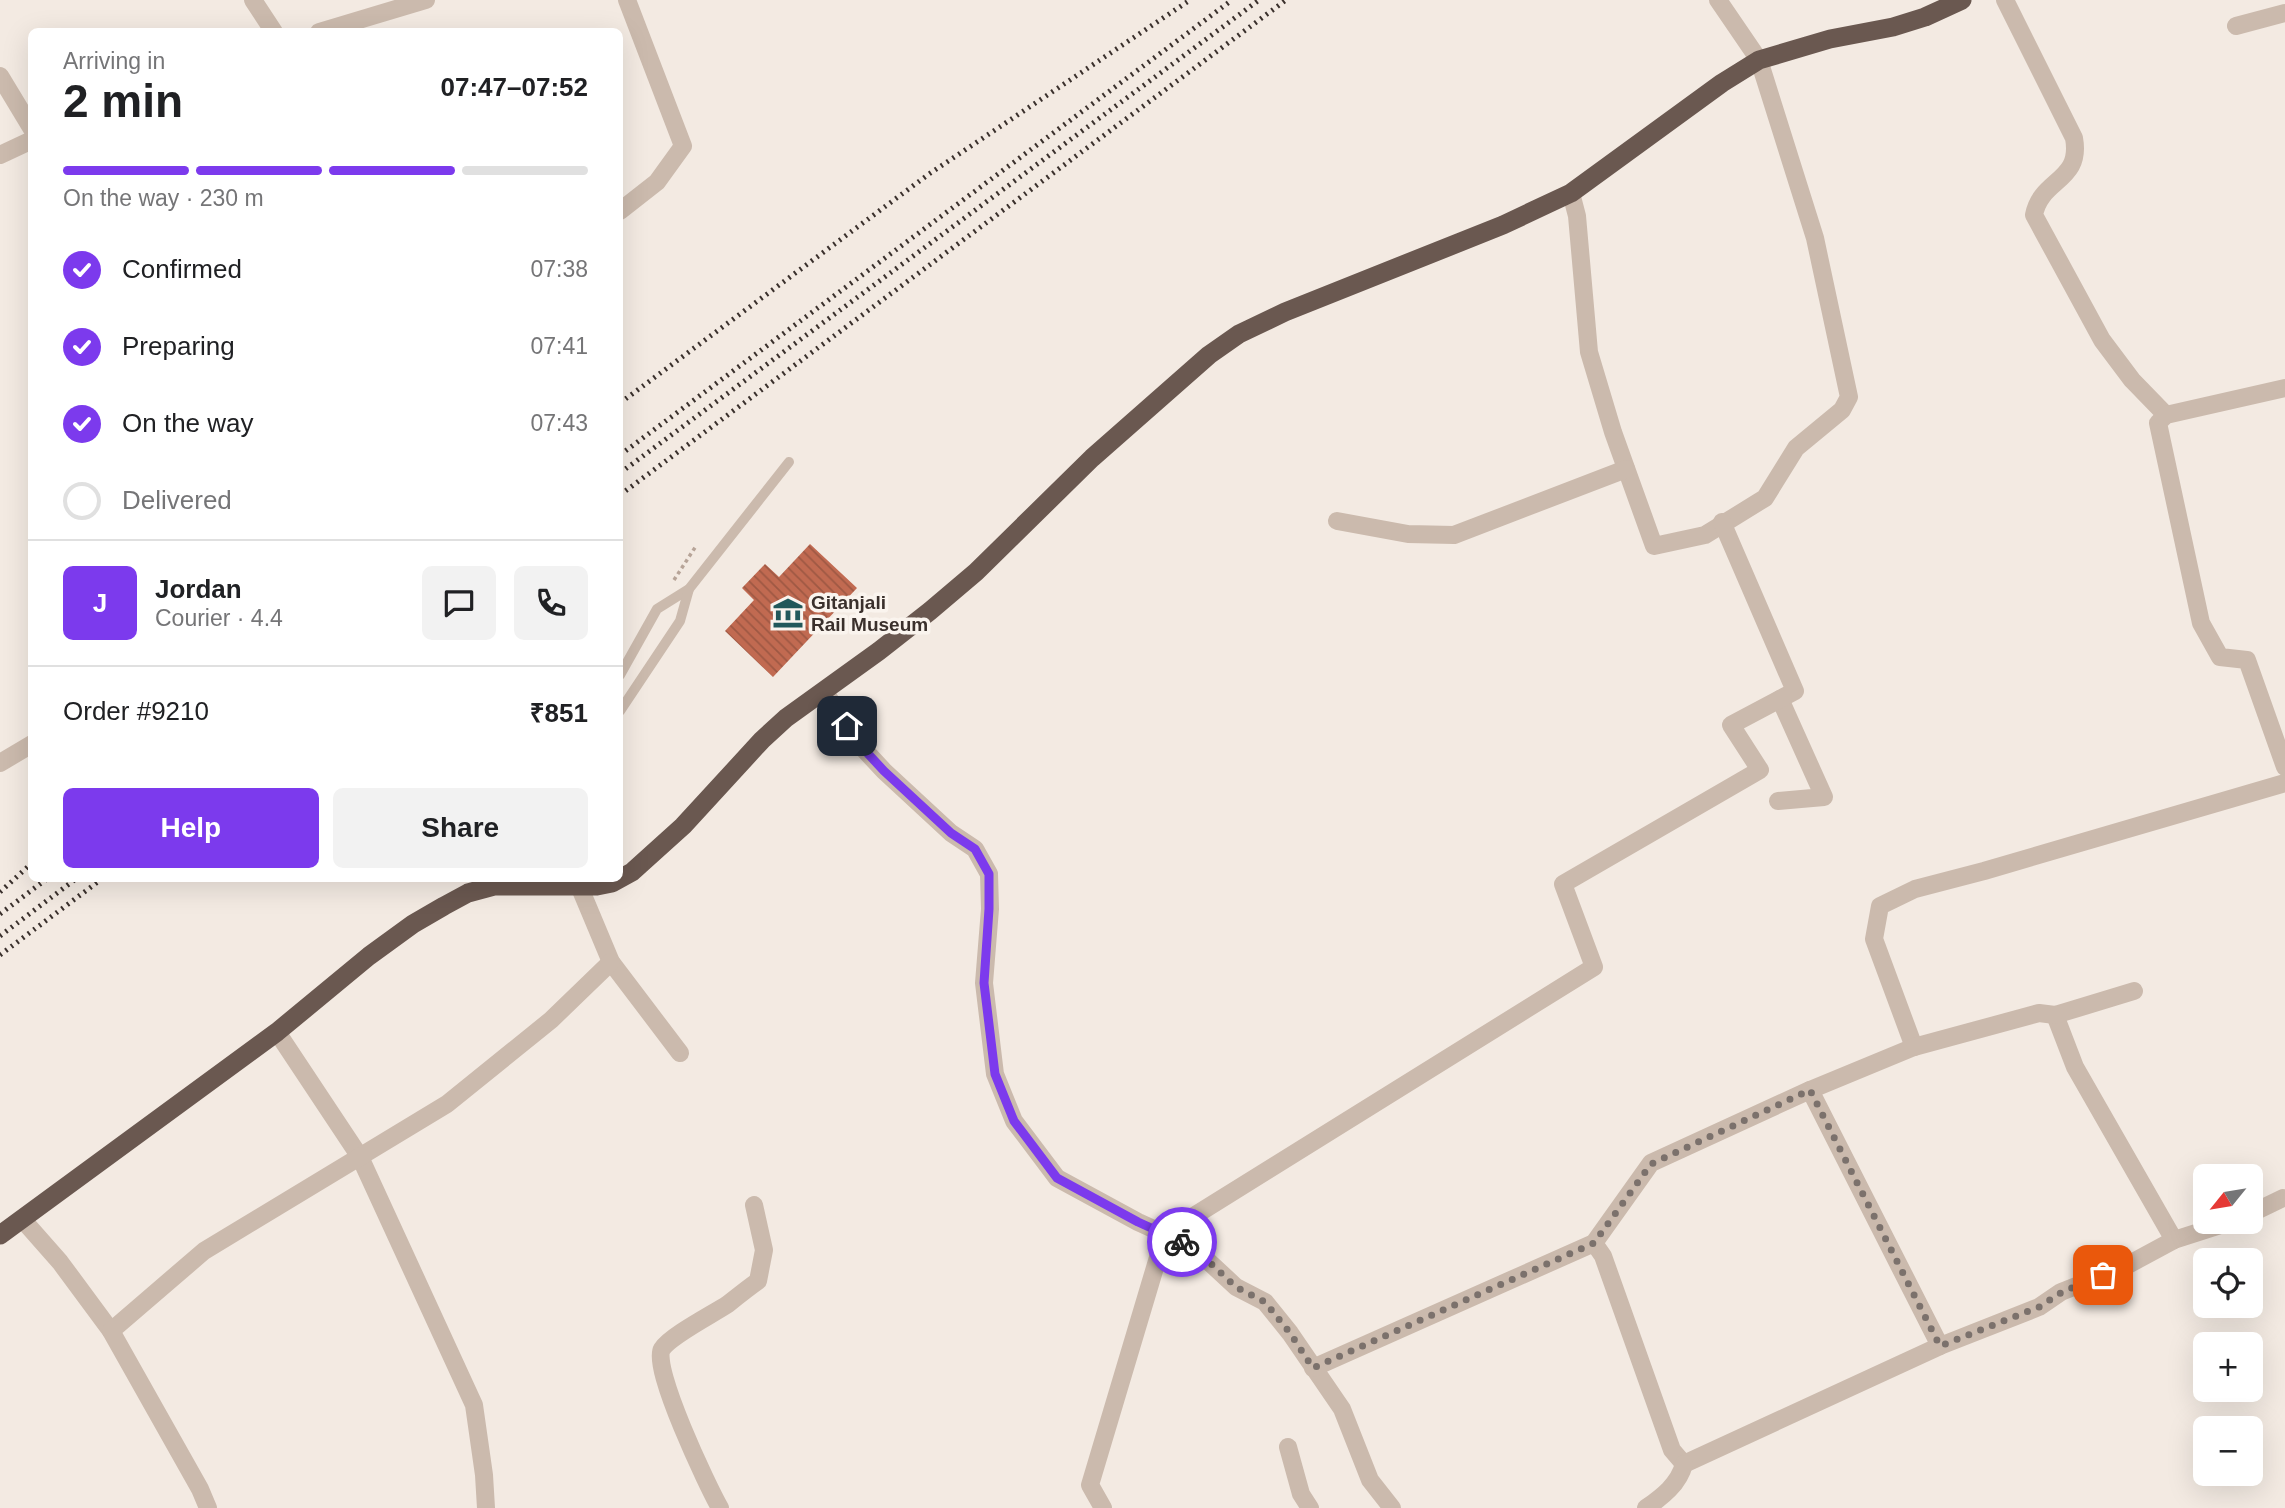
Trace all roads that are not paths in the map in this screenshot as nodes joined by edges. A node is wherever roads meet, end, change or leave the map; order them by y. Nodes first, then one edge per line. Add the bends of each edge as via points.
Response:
1 (253, 0) edge
2 (426, 0) edge
3 (627, 0) edge
4 (1718, 0) edge
5 (1962, 0) edge
6 (2005, 0) edge
7 (2285, 13) edge
8 (2236, 26) dead end
9 (271, 28) edge
10 (332, 28) edge
11 (1759, 60) junction
12 (0, 76) edge
13 (28, 122) edge
14 (28, 142) edge
15 (0, 155) edge
16 (1571, 193) junction
17 (623, 209) edge
18 (2285, 388) edge
19 (2166, 415) junction
20 (789, 462) dead end
21 (1626, 469) junction
22 (1337, 521) dead end
23 (1722, 523) junction
24 (689, 589) junction
25 (623, 670) edge
26 (824, 691) junction
27 (1780, 699) junction
28 (623, 706) edge
29 (28, 746) edge
30 (0, 763) edge
31 (2285, 767) edge
32 (2285, 783) edge
33 (1778, 801) dead end
34 (623, 877) edge
35 (497, 882) edge
36 (614, 882) edge
37 (580, 888) junction
38 (611, 962) junction
39 (2134, 991) dead end
40 (2055, 1015) junction
41 (277, 1032) junction
42 (1914, 1047) junction
43 (680, 1053) dead end
44 (1810, 1090) junction
45 (360, 1157) junction
46 (2283, 1198) dead end
47 (754, 1205) dead end
48 (2263, 1208) edge
49 (23, 1220) junction
50 (1165, 1234) junction
51 (2193, 1234) edge
52 (0, 1235) edge
53 (2174, 1240) junction
54 (1594, 1243) junction
55 (111, 1331) junction
56 (1940, 1346) junction
57 (1313, 1368) junction
58 (1288, 1447) dead end
59 (1684, 1464) junction
60 (208, 1508) edge
61 (486, 1508) edge
62 (720, 1508) edge
63 (1102, 1508) edge
64 (1310, 1508) edge
65 (1392, 1508) edge
66 (1646, 1508) edge

1 - 9 street
2 - 10 street
3 - 17 street via 683,146 657,182
4 - 11 street
5 - 11 highway via 1893,27 1829,39
6 - 19 street via 2074,138 2077,153 2070,170 2037,200 2034,215 2102,340
7 - 8 street
11 - 16 highway
11 - 23 street via 1815,238 1849,397 1842,410 1796,448 1765,498
12 - 13 street
14 - 15 street
16 - 21 street via 1589,352
16 - 26 highway via 1239,334 1092,458 976,572
18 - 19 street
19 - 31 street via 2158,423 2201,623 2220,657 2247,660
20 - 24 lane
21 - 22 street via 1454,535 1408,534
21 - 23 street via 1654,546 1705,535
23 - 27 street via 1795,691
24 - 25 lane via 657,609
24 - 28 lane via 680,621
26 - 34 highway via 762,740 683,826
26 - 50 street via 859,744 951,833 975,849 989,874 984,983 995,1074 1014,1121 1057,1178
27 - 33 street via 1824,797
27 - 50 street via 1731,725 1760,770 1563,884 1594,967
29 - 30 street
32 - 42 street via 1915,889 1880,906 1874,939
35 - 37 highway
35 - 41 highway via 413,924
36 - 37 highway
37 - 38 street
38 - 43 street
38 - 45 street via 551,1020 447,1104
39 - 40 street
40 - 42 street via 2039,1013
40 - 53 street via 2076,1067
41 - 45 street
41 - 49 highway
42 - 44 street
44 - 54 street via 1651,1164
44 - 56 street
45 - 55 street via 204,1251
45 - 61 street via 474,1405
46 - 48 street
47 - 62 street via 764,1250 758,1281 685,1330 662,1349 660,1357 699,1469
49 - 52 highway
49 - 55 street
50 - 57 street via 1193,1247 1236,1287 1265,1302
50 - 63 street via 1090,1485
51 - 53 street
53 - 56 street via 2039,1307
54 - 57 street
54 - 59 street via 1603,1256 1672,1450
55 - 60 street
56 - 59 street
57 - 65 street via 1342,1409 1370,1479
58 - 64 street via 1301,1494
59 - 66 street via 1682,1475

